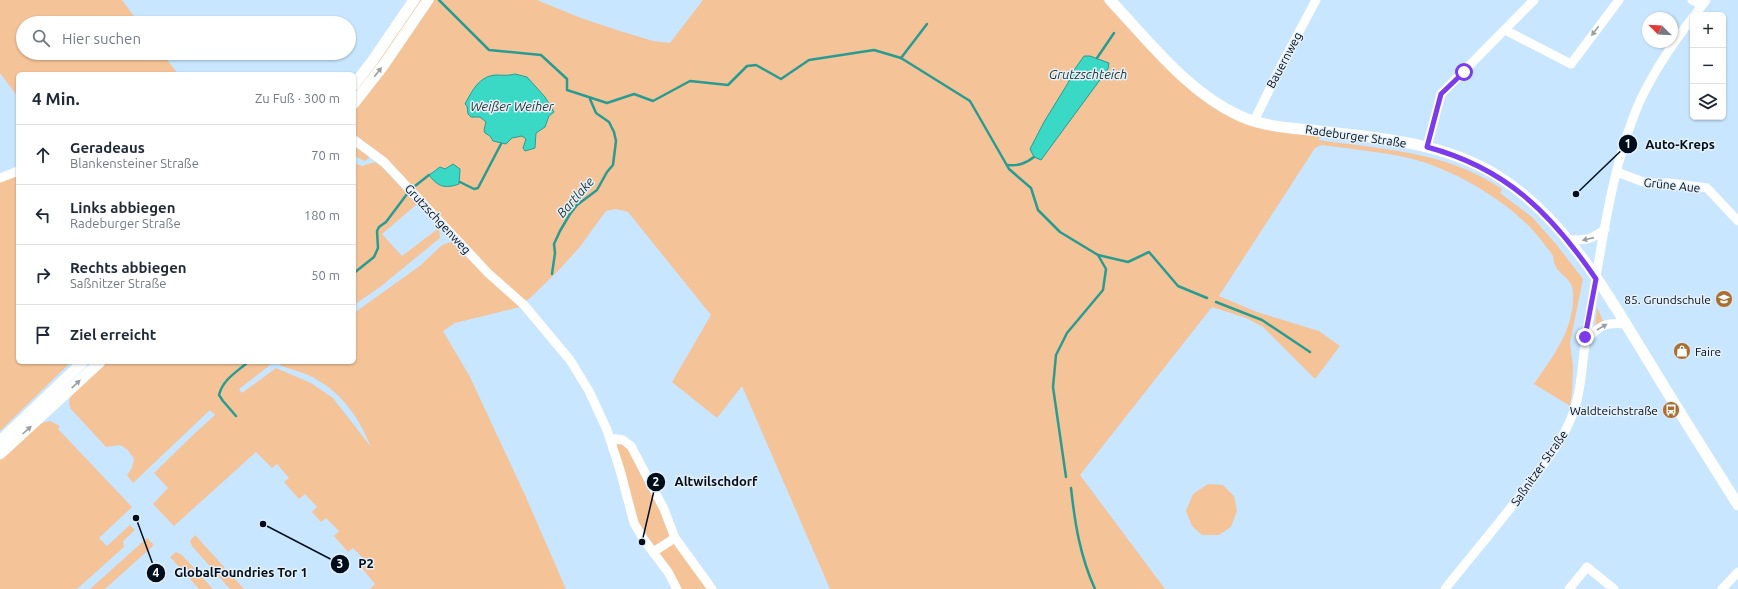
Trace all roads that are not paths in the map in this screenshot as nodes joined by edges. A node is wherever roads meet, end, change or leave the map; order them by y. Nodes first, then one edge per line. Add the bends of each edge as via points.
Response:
1 (414, 0) edge
2 (428, 0) edge
3 (1110, 0) edge
4 (1316, 0) edge
5 (1534, 0) edge
6 (1619, 0) edge
7 (1692, 0) edge
8 (1704, 3) edge
9 (1697, 12) edge
10 (1690, 21) edge
11 (1505, 30) junction
12 (356, 82) edge
13 (356, 100) edge
14 (1254, 121) junction
15 (356, 141) edge
16 (1427, 147) junction
17 (16, 172) edge
18 (1617, 172) junction
19 (0, 178) edge
20 (1738, 221) edge
21 (1605, 229) junction
22 (1568, 240) junction
23 (1596, 279) junction
24 (1625, 324) junction
25 (1584, 343) junction
26 (82, 364) edge
27 (98, 364) edge
28 (610, 438) junction
29 (0, 441) edge
30 (0, 454) edge
31 (1738, 505) edge
32 (675, 538) junction
33 (653, 552) junction
34 (1738, 572) edge
35 (677, 589) edge
36 (712, 589) edge
37 (1445, 589) edge
38 (1569, 589) edge
39 (1614, 589) edge
40 (1722, 589) edge

1 - 12 main road
13 -> 2 main road
3 - 14 main road, Radeburger Straße via 1192,86 1218,105
4 - 14 street, Bauernweg
5 - 11 street
6 -> 11 street via 1571,64
7 - 8 street
8 - 9 street, Saßnitzer Straße
10 - 18 street, Saßnitzer Straße via 1648,85 1631,125
11 - 16 street via 1441,94
14 - 16 main road, Radeburger Straße
15 - 28 street, Grutzschgenweg via 384,162 542,325 570,360
16 - 22 main road, Radeburger Straße via 1459,156 1501,179 1538,208
17 - 19 street
18 - 20 street, Grüne Aue via 1646,183 1707,188
18 - 21 street, Saßnitzer Straße
21 -> 22 street via 1588,240
21 - 23 street, Saßnitzer Straße
22 - 23 main road, Radeburger Straße
23 - 24 main road, Radeburger Straße
23 - 25 street, Saßnitzer Straße
25 -> 24 street via 1600,327 1608,323
24 - 31 main road, Radeburger Straße
25 - 37 street, Saßnitzer Straße via 1575,406 1559,443
26 - 29 main road
30 -> 27 main road
28 - 32 street via 623,440 631,446 664,509
28 - 33 street, Grutzschgenweg via 632,518
32 - 33 street
32 - 36 street
33 - 35 street, Grutzschgenweg
34 - 40 street
38 - 39 street via 1587,567

